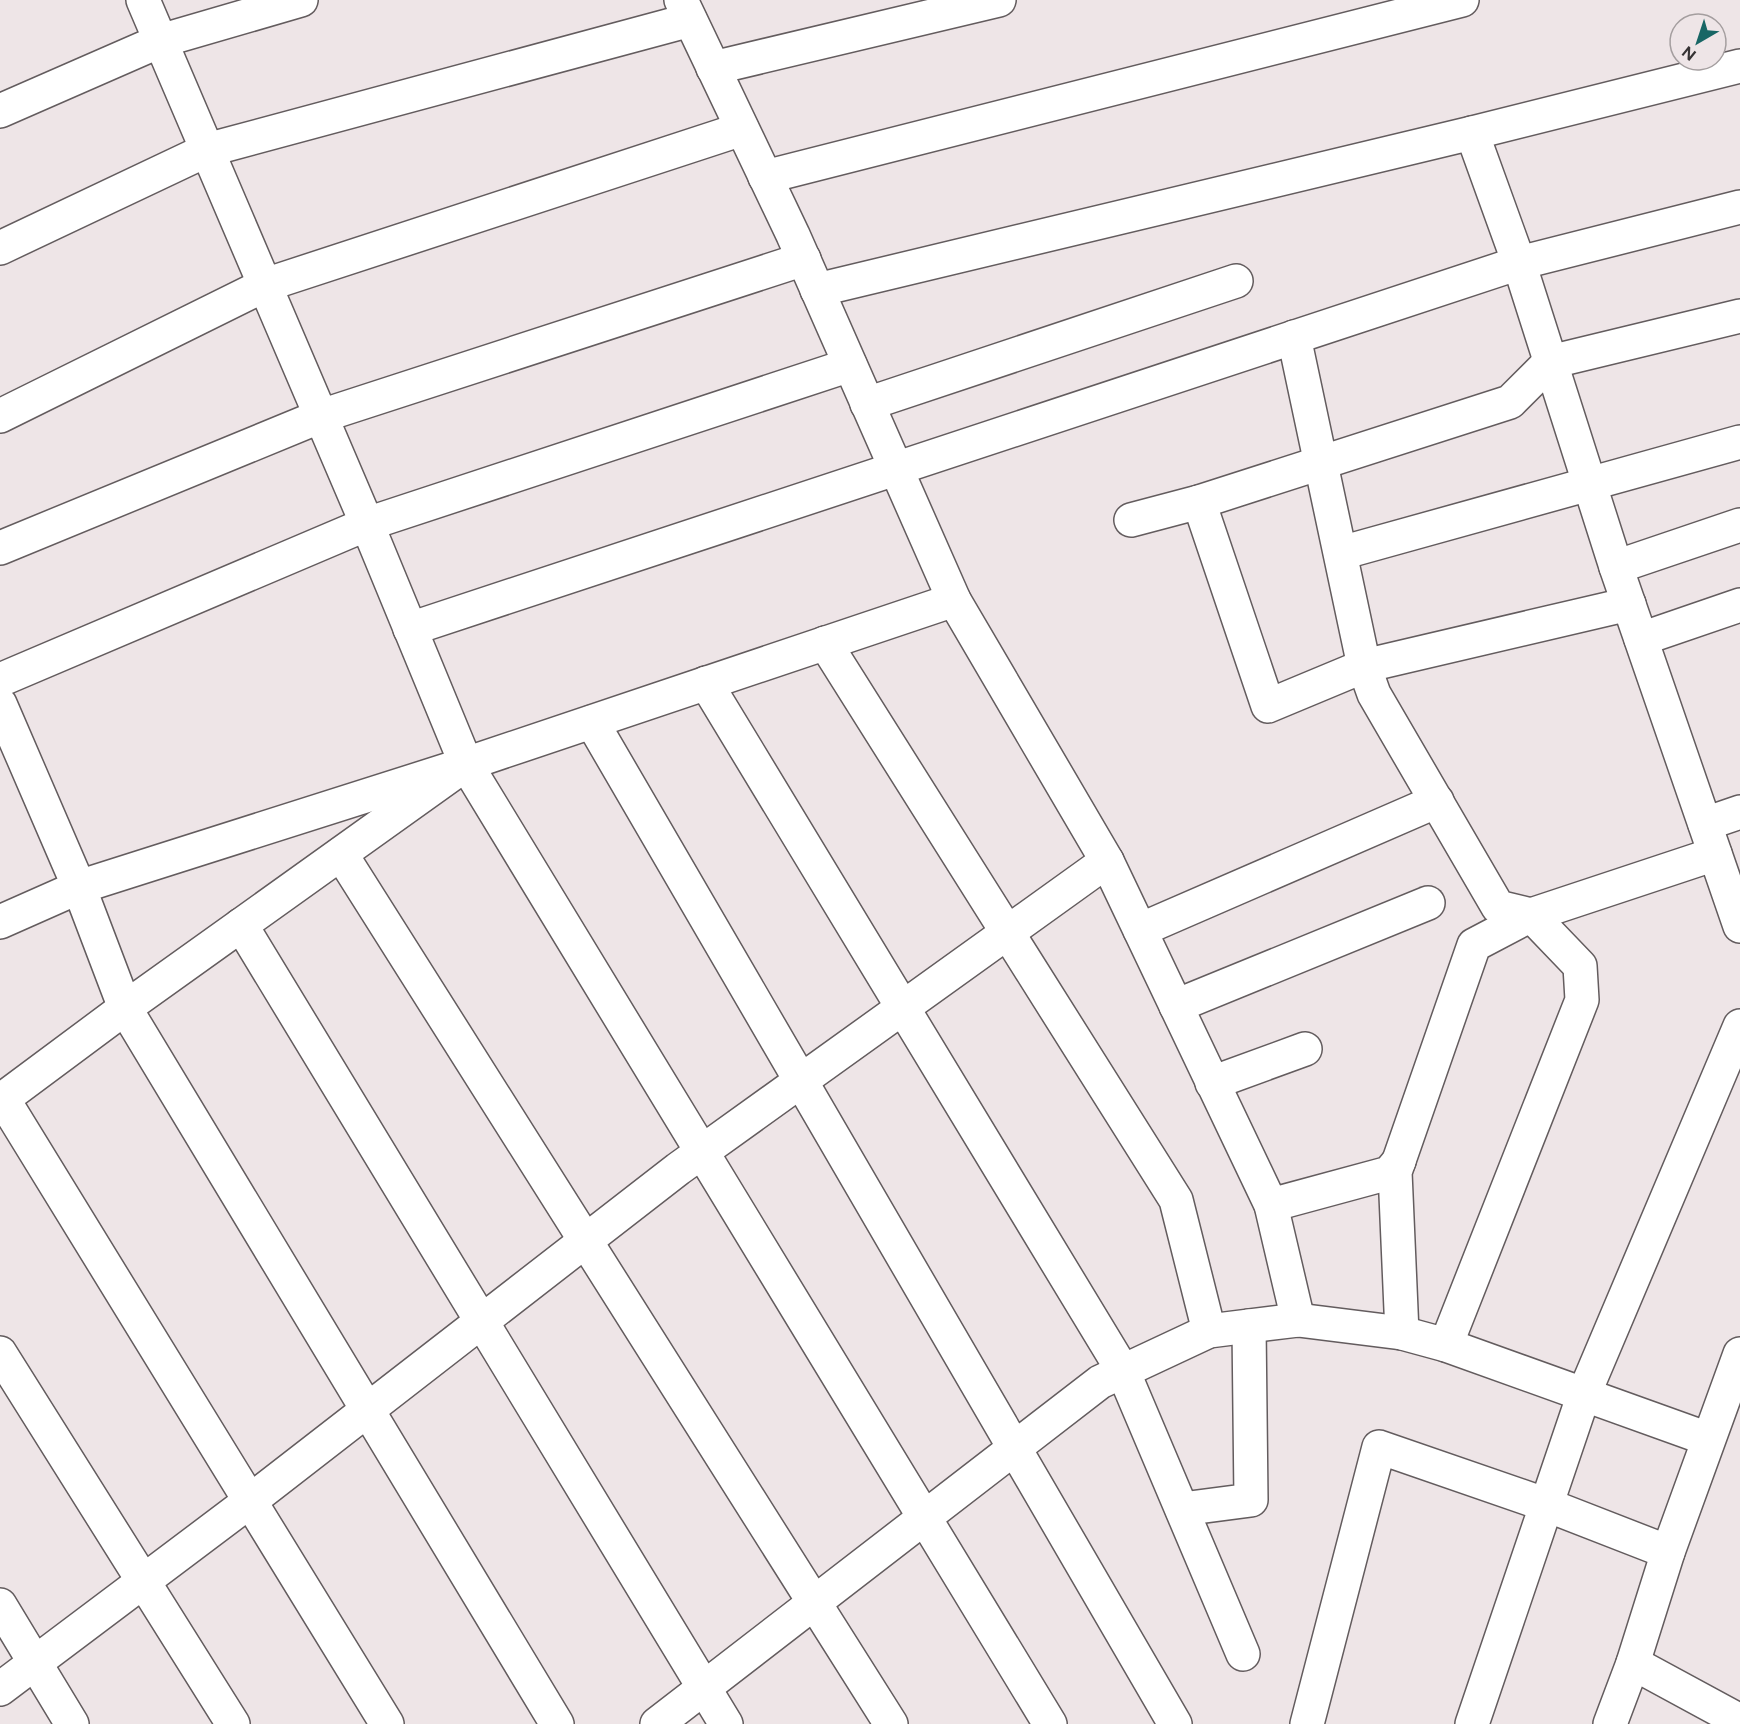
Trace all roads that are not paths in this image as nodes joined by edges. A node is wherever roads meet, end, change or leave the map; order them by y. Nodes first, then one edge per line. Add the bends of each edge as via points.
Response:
1 (143, 0) edge
2 (301, 0) edge
3 (999, 0) edge
4 (1462, 0) edge
5 (686, 10) edge
6 (160, 41) junction
7 (1740, 66) edge
8 (713, 68) junction
9 (0, 111) edge
10 (742, 129) junction
11 (1472, 133) junction
12 (207, 150) junction
13 (765, 177) junction
14 (1740, 207) edge
15 (0, 248) edge
16 (804, 259) junction
17 (1519, 263) junction
18 (1236, 281) dead end
19 (265, 285) junction
20 (817, 290) junction
21 (1740, 316) edge
22 (1294, 337) junction
23 (1550, 362) junction
24 (850, 365) junction
25 (867, 404) junction
26 (0, 416) edge
27 (321, 416) junction
28 (1740, 442) edge
29 (1320, 463) junction
30 (896, 469) junction
31 (1590, 485) junction
32 (1199, 502) junction
33 (1131, 520) dead end
34 (367, 524) junction
35 (1740, 525) edge
36 (0, 548) edge
37 (1341, 553) junction
38 (1616, 567) junction
39 (954, 600) junction
40 (1629, 604) junction
41 (1740, 605) edge
42 (410, 629) junction
43 (1641, 639) junction
44 (825, 644) junction
45 (1364, 666) junction
46 (0, 680) edge
47 (706, 683) junction
48 (0, 704) edge
49 (592, 722) junction
50 (8, 749) edge
51 (466, 764) junction
52 (1437, 801) junction
53 (1740, 812) edge
54 (1710, 839) junction
55 (341, 854) junction
56 (1107, 861) junction
57 (78, 887) junction
58 (1428, 903) dead end
59 (1531, 915) junction
60 (0, 922) edge
61 (241, 925) junction
62 (1740, 926) edge
63 (1140, 930) junction
64 (1007, 933) junction
65 (1176, 1006) junction
66 (125, 1008) junction
67 (902, 1008) junction
68 (1740, 1026) edge
69 (1305, 1049) dead end
70 (801, 1081) junction
71 (1212, 1083) junction
72 (2, 1100) edge
73 (702, 1152) junction
74 (1399, 1161) junction
75 (1271, 1205) junction
76 (586, 1241) junction
77 (1298, 1320) junction
78 (482, 1321) junction
79 (1249, 1326) junction
80 (1209, 1331) junction
81 (1402, 1333) junction
82 (1446, 1345) junction
83 (0, 1353) edge
84 (1740, 1354) edge
85 (1124, 1371) junction
86 (1584, 1394) junction
87 (367, 1410) junction
88 (1708, 1440) junction
89 (1014, 1448) junction
90 (250, 1501) junction
91 (1547, 1505) junction
92 (1182, 1509) junction
93 (924, 1517) junction
94 (1668, 1552) junction
95 (144, 1581) junction
96 (814, 1603) junction
97 (0, 1605) edge
98 (1243, 1654) dead end
99 (35, 1663) junction
100 (1633, 1663) junction
101 (704, 1688) junction
102 (0, 1689) edge
103 (1740, 1721) edge
104 (72, 1724) edge
105 (232, 1724) edge
106 (387, 1724) edge
107 (557, 1724) edge
108 (657, 1724) edge
109 (726, 1724) edge
110 (891, 1724) edge
111 (1050, 1724) edge
112 (1175, 1724) edge
113 (1307, 1724) edge
114 (1472, 1724) edge
115 (1610, 1724) edge

1 - 6 street
2 - 6 street
3 - 8 street
4 - 13 street
5 - 8 street
5 - 12 street
6 - 9 street
6 - 12 street
7 - 11 street
8 - 10 street
10 - 13 street
10 - 19 street
11 - 17 street
11 - 20 street
12 - 15 street
12 - 19 street
13 - 16 street
14 - 17 street
16 - 20 street
16 - 27 street
17 - 22 street
17 - 23 street
18 - 25 street
19 - 26 street
19 - 27 street
20 - 24 street
21 - 23 street
22 - 29 street
22 - 30 street
23 - 29 street via 1510,402
23 - 31 street
24 - 25 street
24 - 34 street
25 - 30 street
27 - 34 street
27 - 36 street
28 - 31 street
29 - 32 street
29 - 37 street
30 - 39 street
30 - 42 street
31 - 37 street
31 - 38 street
32 - 33 street
32 - 45 street via 1268,706
34 - 42 street
34 - 46 street
35 - 38 street
37 - 45 street
38 - 40 street
39 - 44 street
39 - 56 street
40 - 43 street
40 - 45 street
41 - 43 street
42 - 51 street
43 - 54 street
44 - 47 street
44 - 64 street
45 - 52 street via 1374,694
47 - 49 street
47 - 67 street
48 - 50 street
49 - 51 street
49 - 70 street
50 - 57 street
51 - 55 street
51 - 57 street
51 - 73 street
52 - 59 street via 1498,907
52 - 63 street
53 - 54 street
54 - 59 street
54 - 62 street
55 - 61 street
55 - 76 street
56 - 63 street
56 - 64 street
57 - 60 street
57 - 66 street
58 - 65 street
59 - 74 street via 1474,945
59 - 82 street via 1580,966 1582,1000
61 - 66 street
61 - 78 street
63 - 65 street
64 - 67 street
64 - 80 street via 1176,1200
65 - 71 street
66 - 72 street
66 - 87 street
67 - 70 street
67 - 85 street
68 - 86 street
69 - 71 street
70 - 73 street
70 - 89 street
71 - 75 street
72 - 90 street
73 - 76 street
73 - 93 street
74 - 75 street via 1389,1173
74 - 81 street via 1395,1172
75 - 77 street
76 - 78 street
76 - 96 street
77 - 79 street
77 - 81 street
78 - 87 street
78 - 101 street
79 - 80 street
79 - 92 street via 1251,1500
80 - 85 street
81 - 82 street
82 - 86 street
83 - 95 street
84 - 88 street
85 - 89 street via 1100,1382
85 - 92 street
86 - 88 street
86 - 91 street
87 - 90 street
87 - 107 street
88 - 94 street
89 - 93 street
89 - 112 street
90 - 95 street
90 - 106 street
91 - 94 street
91 - 113 street via 1379,1447
91 - 114 street
92 - 98 street
93 - 96 street
93 - 111 street
94 - 100 street
95 - 99 street
95 - 105 street
96 - 101 street
96 - 110 street
97 - 99 street
99 - 102 street
99 - 104 street
100 - 103 street
100 - 115 street
101 - 108 street
101 - 109 street

